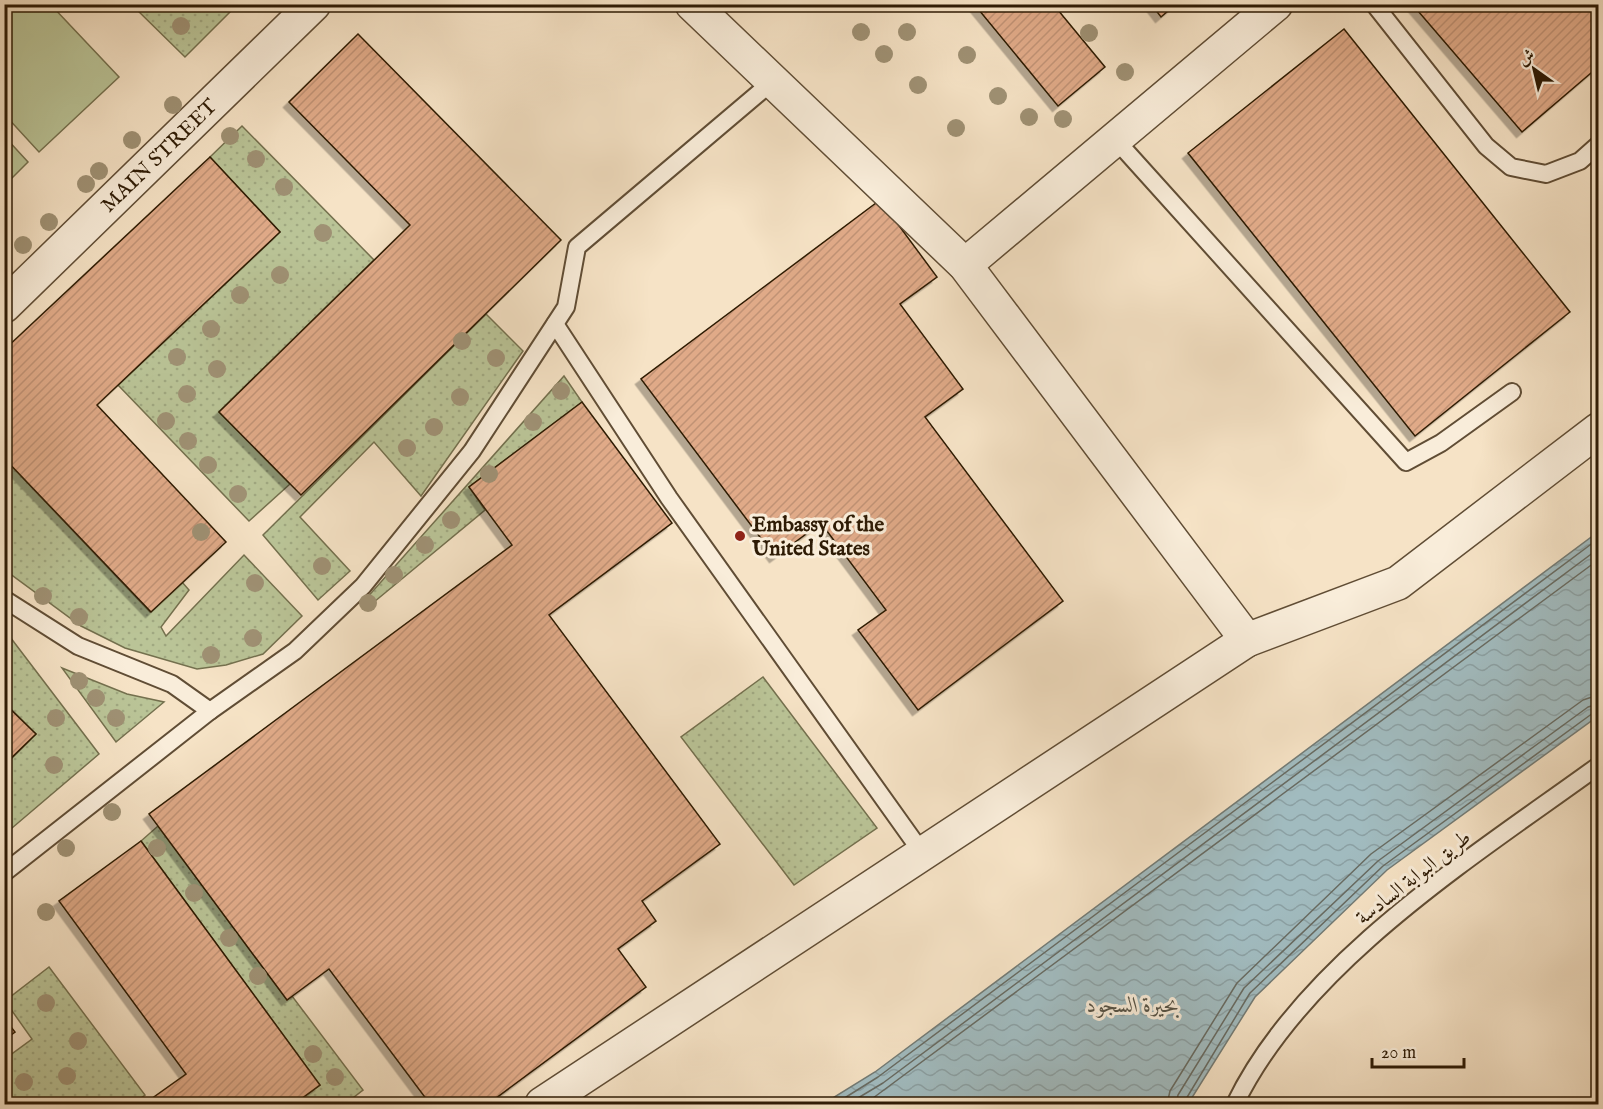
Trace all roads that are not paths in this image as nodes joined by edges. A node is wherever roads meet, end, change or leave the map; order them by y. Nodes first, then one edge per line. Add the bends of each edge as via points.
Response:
1 (314, 4) edge
2 (692, 4) edge
3 (1276, 4) edge
4 (1374, 4) edge
5 (773, 81) junction
6 (1115, 140) junction
7 (1599, 144) edge
8 (965, 265) junction
9 (4, 306) edge
10 (555, 324) junction
11 (1512, 392) dead end
12 (1599, 430) edge
13 (4, 599) edge
14 (1247, 640) junction
15 (210, 711) junction
16 (1599, 766) edge
17 (923, 854) junction
18 (4, 873) edge
19 (542, 1104) edge
20 (1235, 1104) edge

1 - 9 street, MAIN STREET
2 - 5 street
3 - 6 street
4 - 7 lane via 1486,146 1511,167 1546,174 1580,161
5 - 8 street
5 - 10 lane via 577,247 566,307
6 - 8 street
6 - 11 lane via 1406,462 1441,443
8 - 14 street
10 - 15 lane via 472,451 363,586 295,651
10 - 17 lane via 669,498
12 - 14 street via 1398,583
13 - 15 lane via 78,646 172,684
14 - 17 street
15 - 18 lane
16 - 20 lane, طريق البوابة السادسة via 1388,921 1275,1038
17 - 19 street

